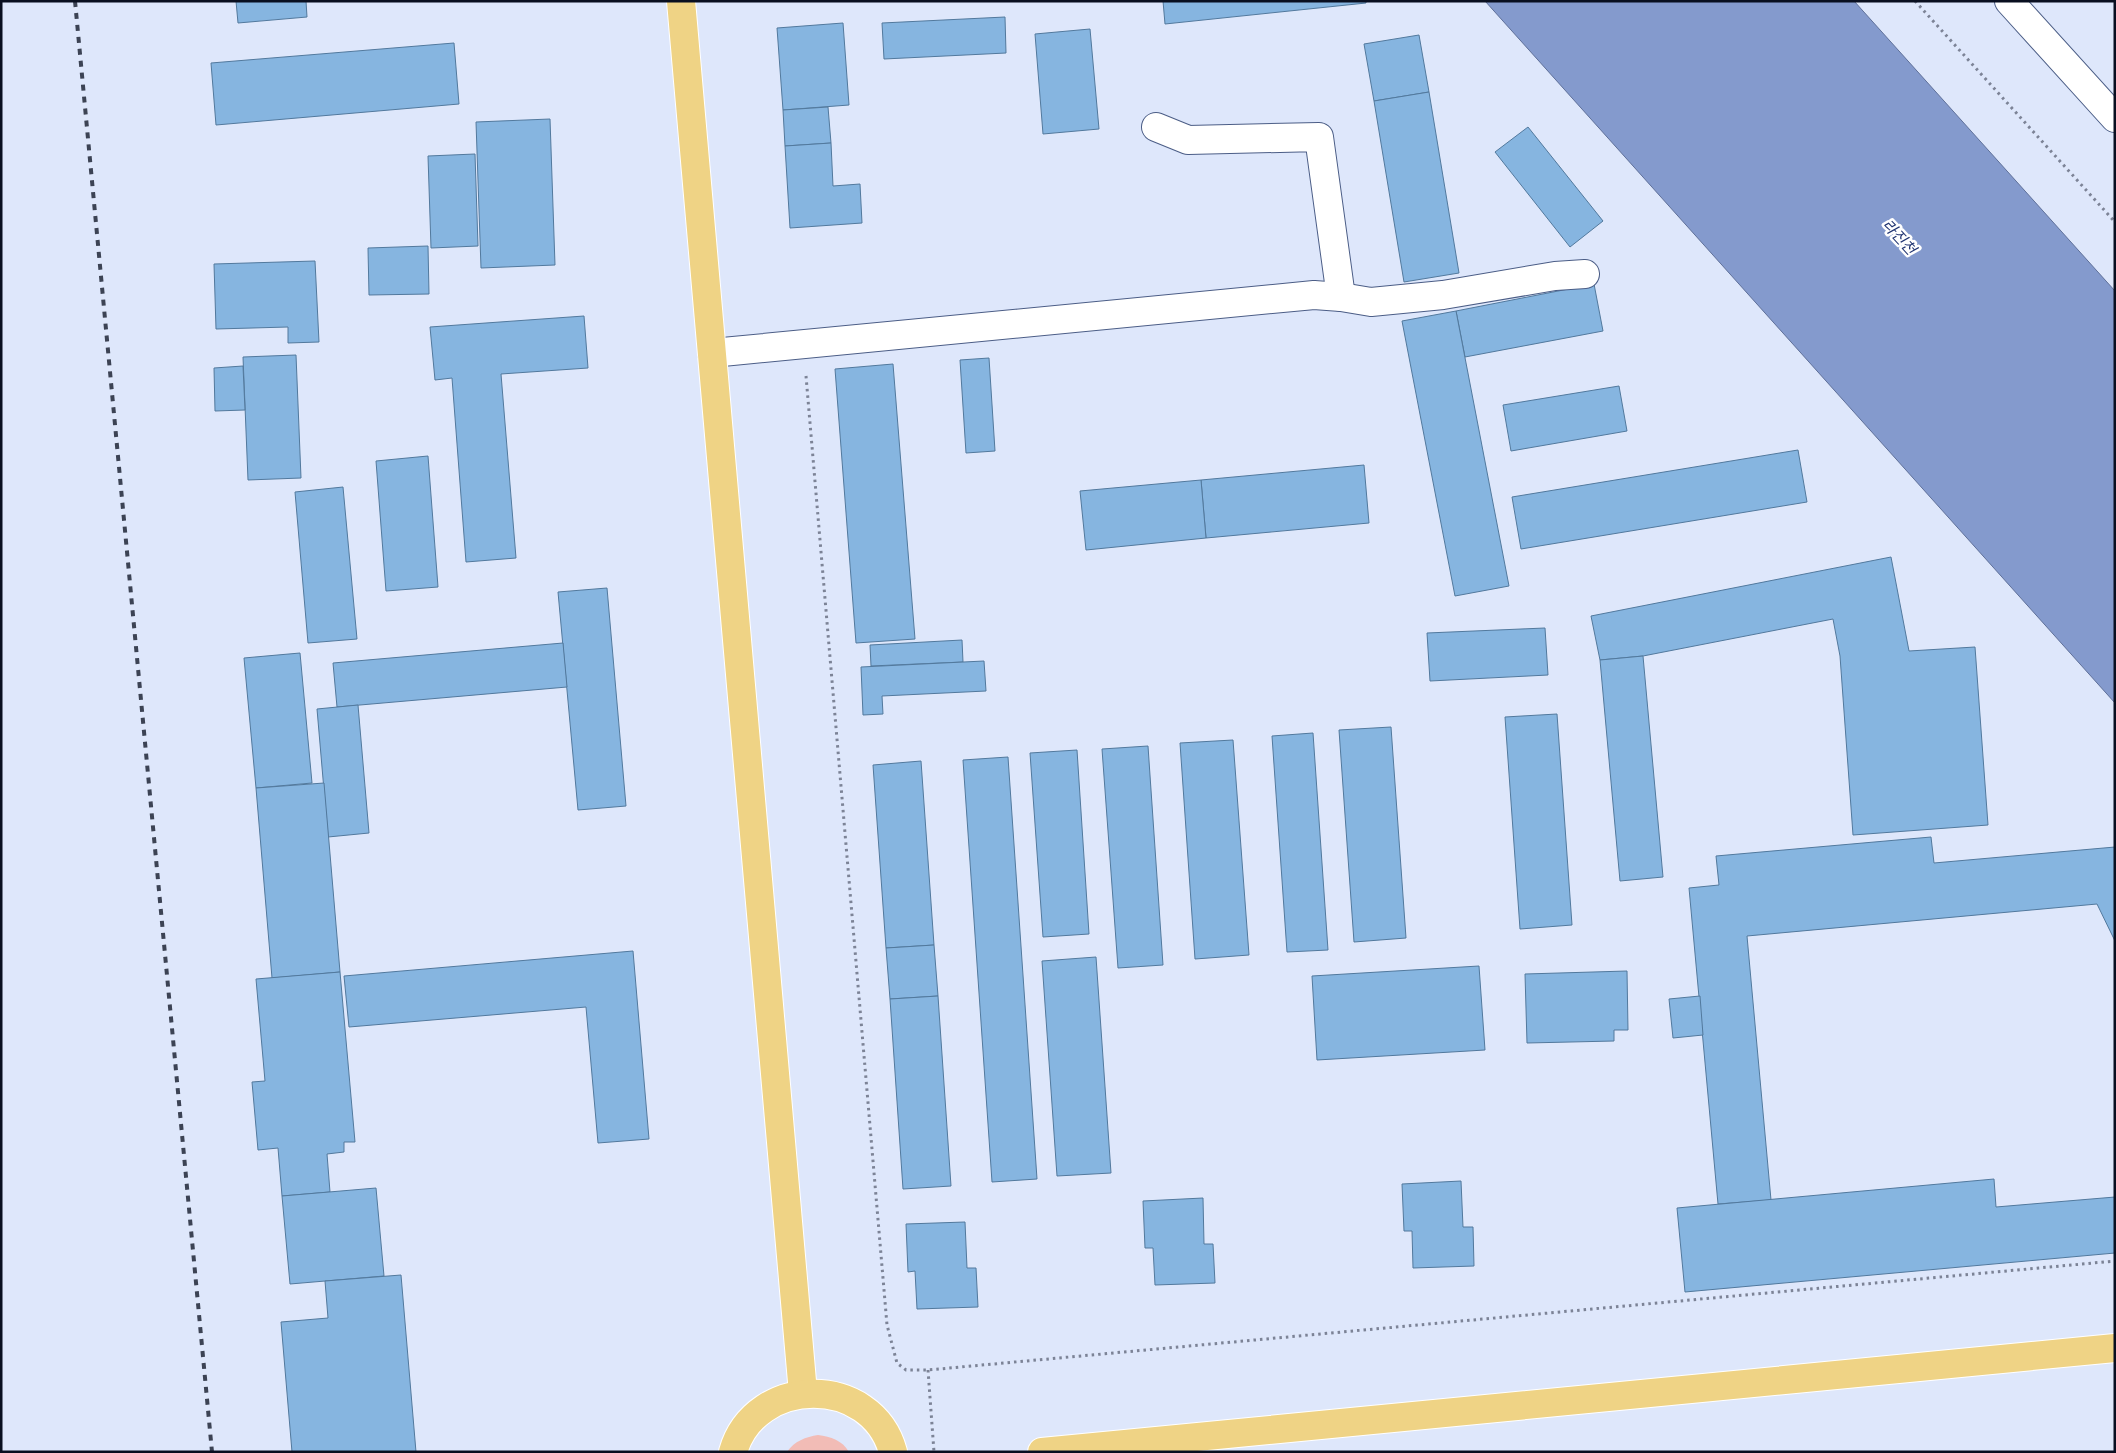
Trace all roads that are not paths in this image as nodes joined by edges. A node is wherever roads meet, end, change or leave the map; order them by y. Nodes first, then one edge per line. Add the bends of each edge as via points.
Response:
1 (681, 1) edge
2 (2009, 1) edge
3 (2115, 118) edge
4 (1156, 127) dead end
5 (1585, 274) dead end
6 (1340, 297) junction
7 (712, 353) junction
8 (2115, 1348) edge
9 (803, 1393) junction
10 (733, 1452) edge
11 (893, 1452) edge
12 (1042, 1452) edge

1 - 7 main road
2 - 3 street
4 - 6 street via 1188,140 1319,137
5 - 6 street via 1371,302
6 - 7 street via 1304,296
7 - 9 main road
8 - 12 main road
9 - 10 main road via 782,1398 763,1409 747,1424
9 - 11 main road via 824,1393 846,1399 865,1410 880,1426

